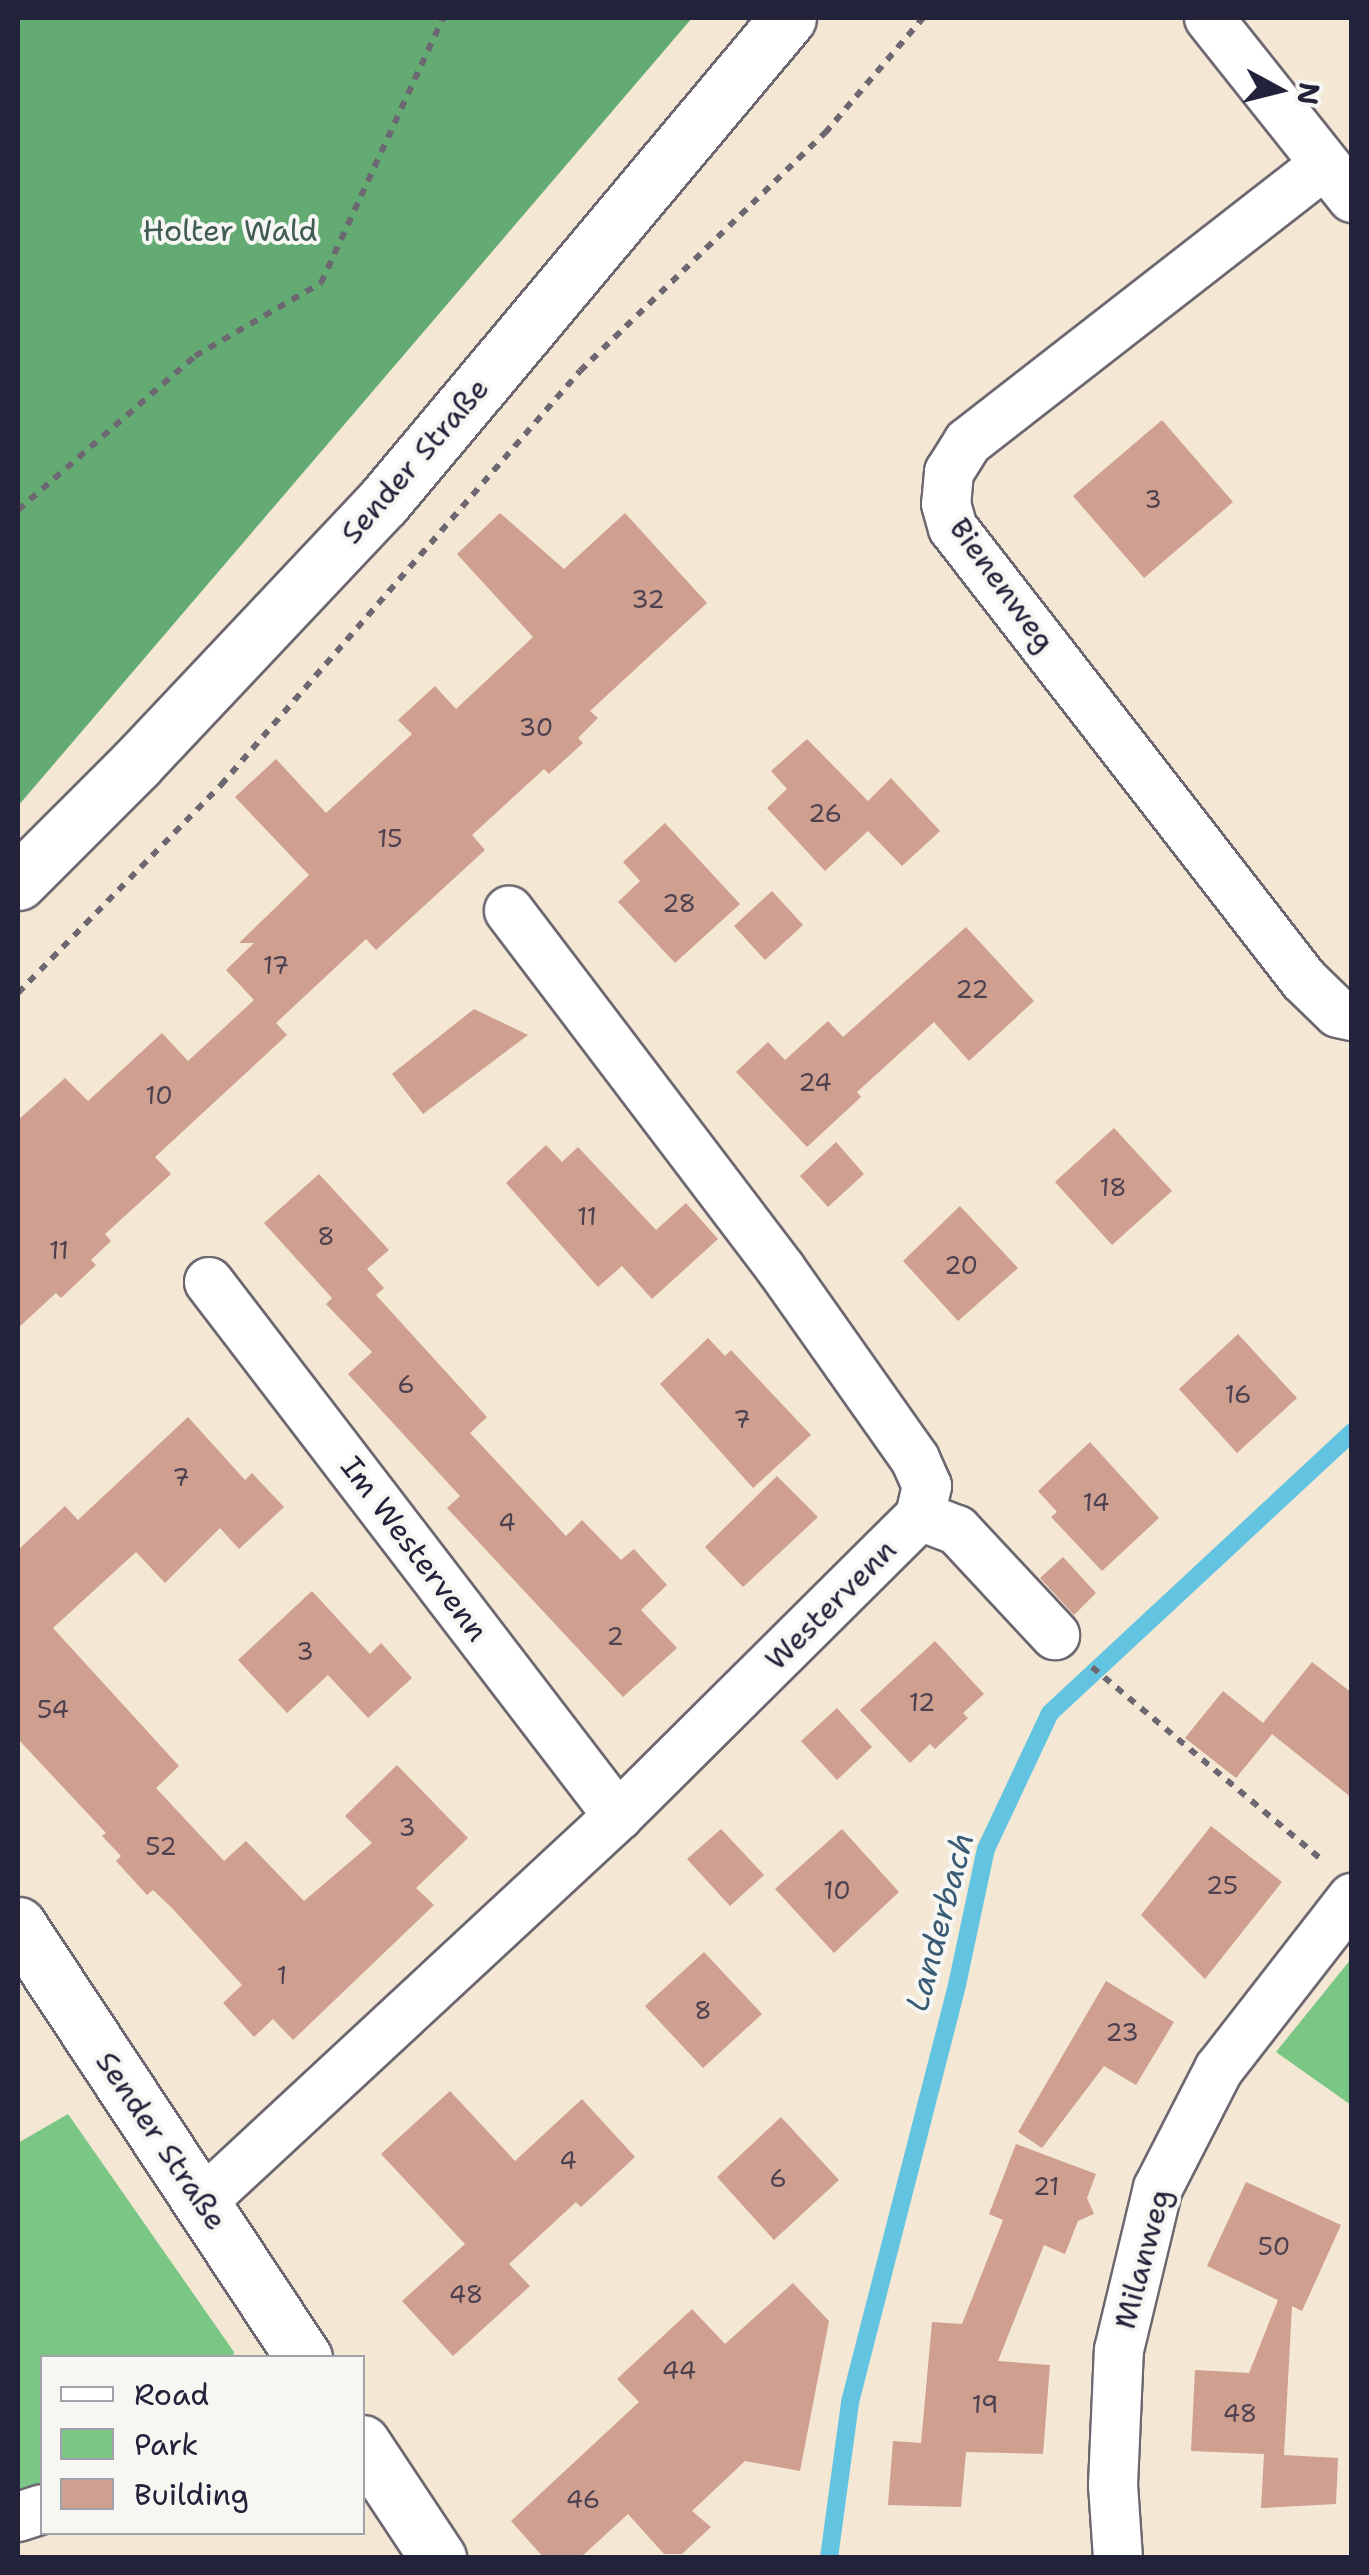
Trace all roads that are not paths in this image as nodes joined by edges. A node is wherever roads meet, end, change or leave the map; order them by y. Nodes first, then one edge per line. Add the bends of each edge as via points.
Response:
1 (788, 18) edge
2 (1209, 18) edge
3 (1338, 181) edge
4 (18, 882) edge
5 (509, 911) dead end
6 (1352, 1016) edge
7 (209, 1282) dead end
8 (920, 1516) junction
9 (1055, 1635) dead end
10 (618, 1816) junction
11 (1340, 1882) edge
12 (18, 1926) edge
13 (201, 2202) junction
14 (302, 2355) edge
15 (365, 2448) edge
16 (438, 2558) edge
17 (1118, 2558) edge

1 - 4 main road, Sender Straße via 384,502
2 - 3 street
3 - 6 street, Bienenweg via 968,442 949,472 946,504 953,528 1304,980 1338,1012
5 - 8 street, Westervenn via 781,1269 915,1459 927,1486
7 - 10 street, Im Westervenn
8 - 9 street via 958,1530
8 - 10 street, Westervenn
10 - 13 street, Westervenn
11 - 17 street, Milanweg via 1219,2069 1158,2188 1119,2350 1113,2485
12 - 13 main road, Sender Straße
13 - 14 main road, Sender Straße
15 - 16 main road

